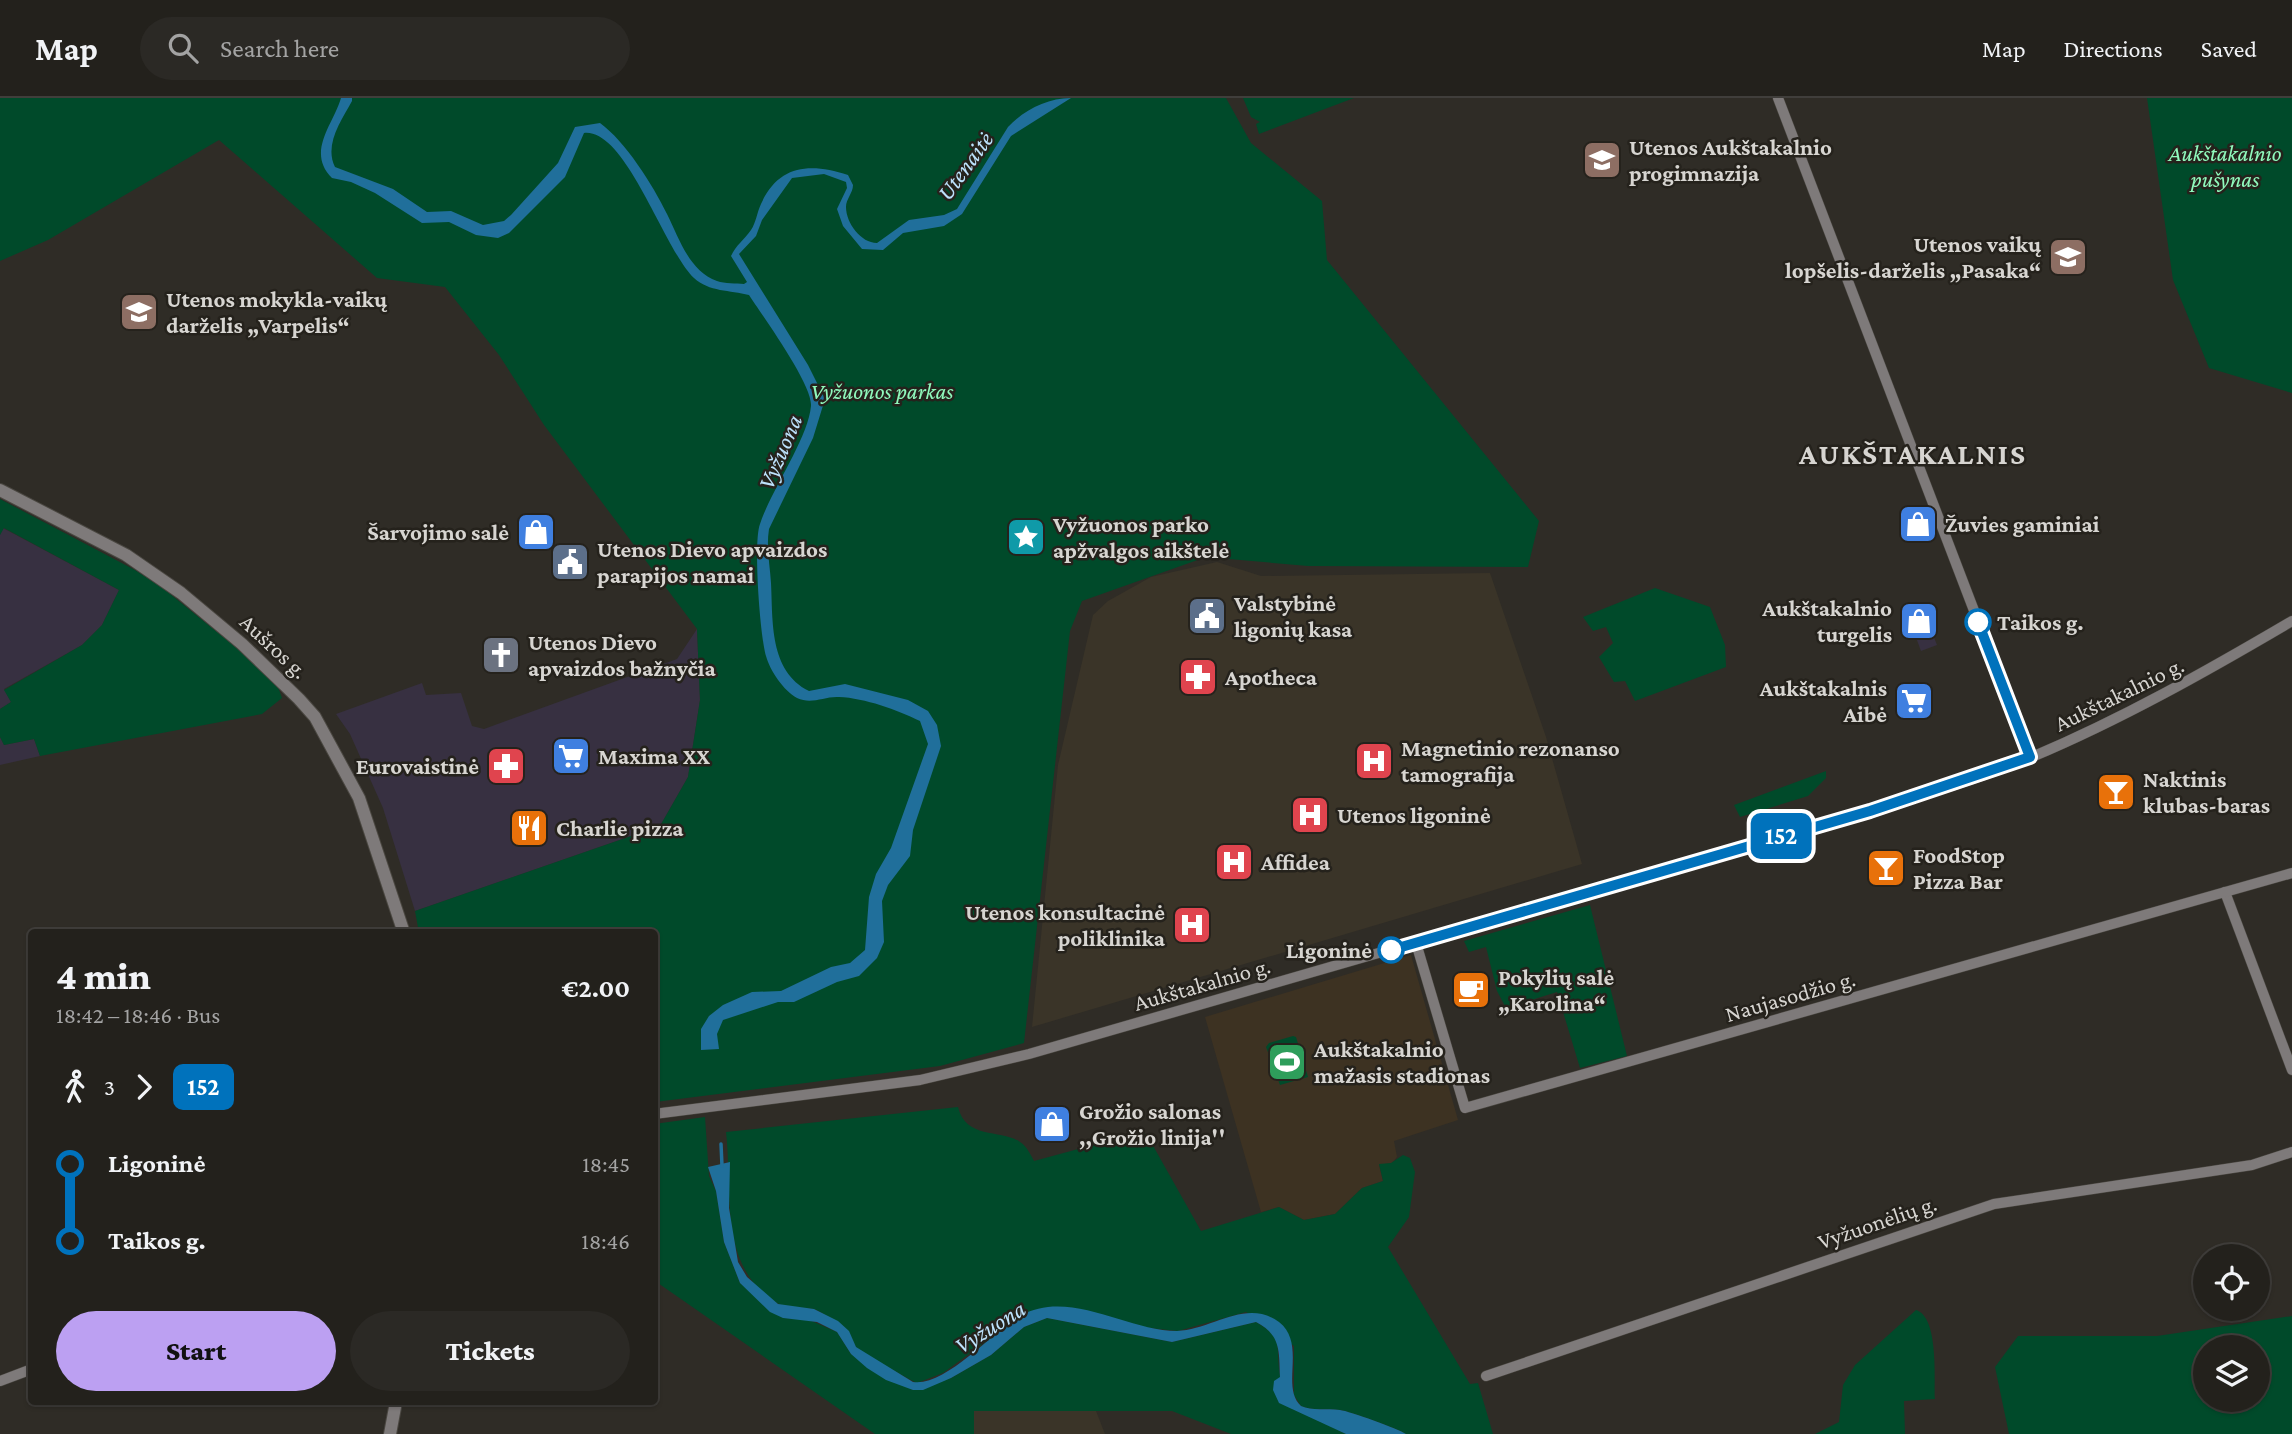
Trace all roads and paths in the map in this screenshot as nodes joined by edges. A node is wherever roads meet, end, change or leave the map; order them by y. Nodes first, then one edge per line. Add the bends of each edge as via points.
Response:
1 (1778, 98) edge
2 (0, 490) edge
3 (2292, 621) edge
4 (2030, 757) junction
5 (2292, 873) edge
6 (2225, 892) junction
7 (403, 929) edge
8 (1416, 943) junction
9 (2292, 1070) edge
10 (658, 1113) edge
11 (2292, 1152) edge
12 (28, 1370) edge
13 (1486, 1376) dead end
14 (0, 1381) edge
15 (395, 1405) edge
16 (390, 1434) edge

1 - 4 street
2 - 7 street, Aušros g. via 126,555 181,593 299,699 315,717 359,798
3 - 4 street, Aukštakalnio g. via 2192,680
4 - 8 street, Aukštakalnio g. via 1870,811
5 - 6 street, Naujasodžio g.
6 - 8 street, Naujasodžio g. via 1465,1108
6 - 9 street
8 - 10 street, Aukštakalnio g. via 954,1073
11 - 13 street, Vyžuonėlių g. via 2252,1165 1994,1204
12 - 14 street
15 - 16 street

